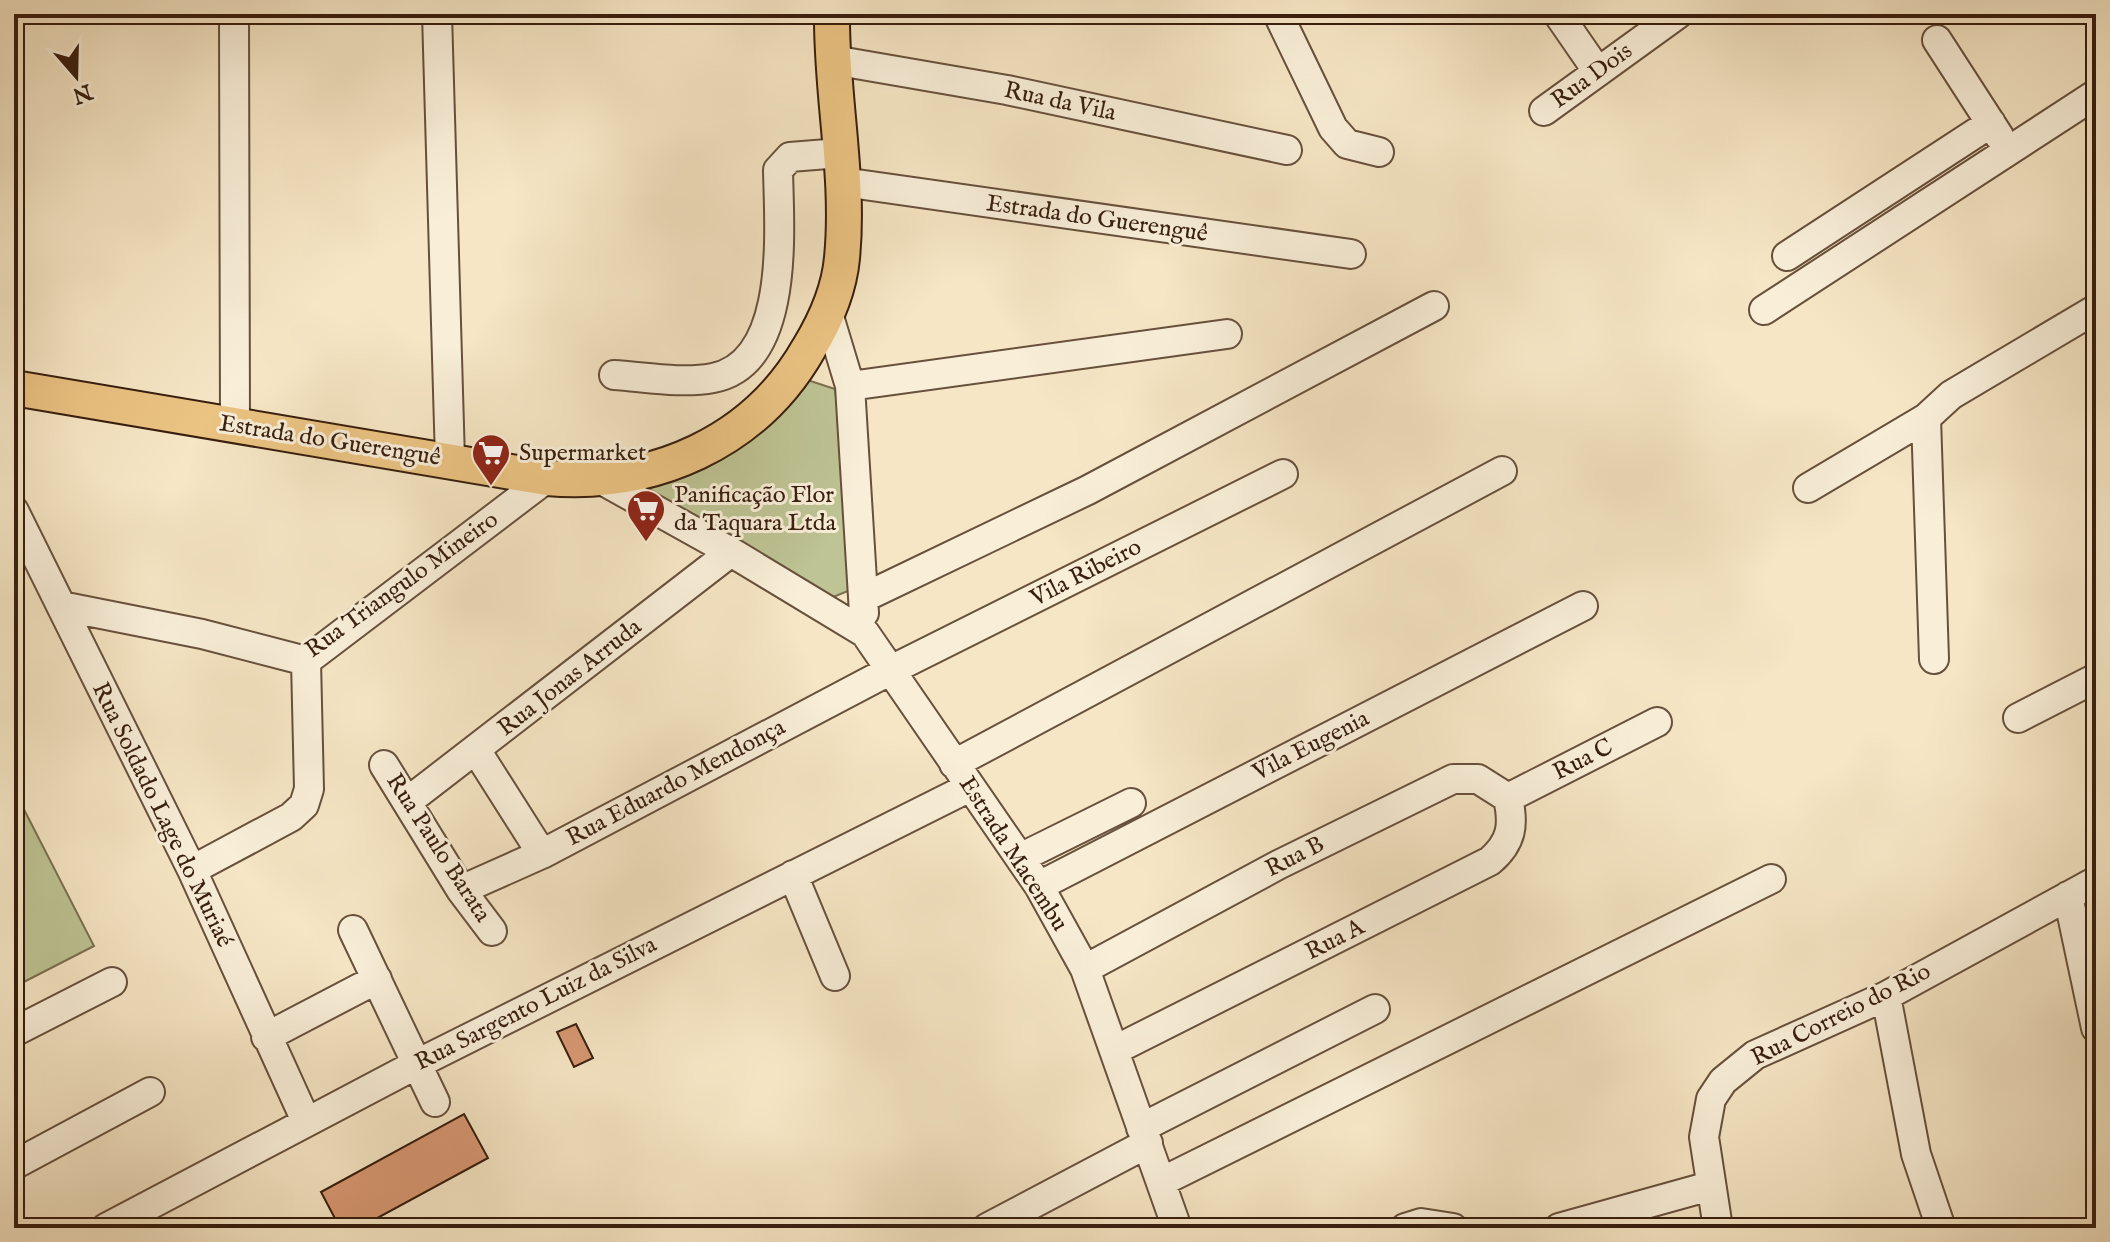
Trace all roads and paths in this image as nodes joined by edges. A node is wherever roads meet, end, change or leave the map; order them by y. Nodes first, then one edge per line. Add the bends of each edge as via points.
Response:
1 (234, 14) edge
2 (437, 14) edge
3 (832, 14) edge
4 (1278, 14) edge
5 (1558, 14) edge
6 (1678, 14) edge
7 (1937, 40) dead end
8 (833, 60) junction
9 (1598, 72) junction
10 (2096, 94) edge
11 (1544, 111) dead end
12 (1991, 123) junction
13 (1287, 150) dead end
14 (2007, 151) junction
15 (1379, 152) dead end
16 (841, 168) junction
17 (1351, 254) dead end
18 (1787, 256) dead end
19 (1434, 306) dead end
20 (2096, 309) edge
21 (1764, 310) dead end
22 (828, 313) junction
23 (1227, 334) dead end
24 (614, 375) dead end
25 (850, 386) junction
26 (14, 388) edge
27 (1926, 418) junction
28 (235, 425) junction
29 (450, 460) junction
30 (1502, 471) dead end
31 (1283, 474) dead end
32 (547, 478) junction
33 (600, 479) junction
34 (1808, 488) dead end
35 (14, 511) edge
36 (731, 552) junction
37 (863, 598) junction
38 (61, 606) junction
39 (1583, 606) dead end
40 (865, 633) junction
41 (1934, 659) dead end
42 (306, 661) junction
43 (889, 671) junction
44 (2096, 678) edge
45 (2018, 718) dead end
46 (1657, 722) dead end
47 (476, 750) junction
48 (384, 765) dead end
49 (962, 776) junction
50 (1508, 798) junction
51 (407, 802) junction
52 (1131, 803) dead end
53 (542, 854) junction
54 (1020, 858) junction
55 (192, 870) junction
56 (793, 875) junction
57 (1771, 879) dead end
58 (2096, 881) edge
59 (1039, 886) junction
60 (461, 890) junction
61 (2068, 896) junction
62 (353, 930) dead end
63 (492, 931) dead end
64 (1085, 969) junction
65 (835, 976) dead end
66 (377, 979) junction
67 (112, 982) dead end
68 (1886, 996) junction
69 (1375, 1009) dead end
70 (2096, 1028) edge
71 (14, 1032) edge
72 (266, 1037) junction
73 (1115, 1050) junction
74 (419, 1063) junction
75 (150, 1092) dead end
76 (435, 1102) dead end
77 (306, 1121) junction
78 (1145, 1136) junction
79 (14, 1165) edge
80 (1161, 1182) junction
81 (1710, 1186) junction
82 (106, 1228) edge
83 (987, 1228) edge
84 (1177, 1228) edge
85 (1405, 1228) edge
86 (1453, 1228) edge
87 (1559, 1228) edge
88 (1718, 1228) edge
89 (1941, 1228) edge

1 - 28 street
2 - 29 street
3 - 8 main road, Estrada do Guerenguê
4 - 15 street via 1333,128 1347,144
5 - 9 street
6 - 9 street, Rua Dois
7 - 12 street
8 - 13 street, Rua da Vila via 1007,90
8 - 16 main road, Estrada do Guerenguê
9 - 11 street, Rua Dois
10 - 14 street
12 - 14 street
12 - 18 street
14 - 21 street
16 - 17 street, Estrada do Guerenguê
16 - 22 main road, Estrada do Guerenguê via 842,259
16 - 24 street via 790,157 778,170 779,243 772,311 766,330 734,369 715,378
19 - 37 street via 1088,490
20 - 27 street via 1951,395
22 - 25 street, Estrada Macembu
22 - 33 main road, Estrada do Guerenguê via 796,371 751,421 728,438 667,465
23 - 25 street
25 - 37 street, Estrada Macembu
26 - 28 main road, Estrada do Guerenguê
27 - 34 street
27 - 41 street
28 - 29 main road, Estrada do Guerenguê
29 - 32 main road, Estrada do Guerenguê
30 - 49 street, Rua Sargento Luiz da Silva
31 - 43 street, Vila Ribeiro
32 - 33 main road, Estrada do Guerenguê
32 - 42 street, Rua Triangulo Mineiro
33 - 36 street, Estrada Macembu
35 - 38 street, Rua Soldado Lage do Muriaé
36 - 40 street, Estrada Macembu
36 - 47 street, Rua Jonas Arruda
37 - 40 street, Estrada Macembu
38 - 42 street, Rua Triangulo Mineiro
38 - 55 street, Rua Soldado Lage do Muriaé
39 - 59 street, Vila Eugenia
40 - 43 street, Estrada Macembu
42 - 55 street via 309,789 304,805
43 - 49 street, Estrada Macembu
43 - 53 street, Rua Eduardo Mendonça
44 - 45 street
46 - 50 street, Rua C
47 - 51 street, Rua Jonas Arruda
47 - 53 street
48 - 51 street, Rua Paulo Barata
49 - 54 street, Estrada Macembu
49 - 56 street, Rua Sargento Luiz da Silva
50 - 64 street, Rua B via 1478,779 1453,779
50 - 73 street, Rua A via 1509,841 1490,861
51 - 60 street, Rua Paulo Barata
52 - 54 street
53 - 60 street, Rua Eduardo Mendonça
54 - 59 street, Estrada Macembu
55 - 72 street, Rua Soldado Lage do Muriaé
56 - 65 street
56 - 74 street, Rua Sargento Luiz da Silva
57 - 80 street
58 - 61 street, Rua Correio do Rio
59 - 64 street, Estrada Macembu
60 - 63 street, Rua Paulo Barata
61 - 68 street, Rua Correio do Rio
61 - 70 street
62 - 66 street
64 - 73 street, Estrada Macembu
66 - 72 street
66 - 74 street
67 - 71 street
68 - 81 street, Rua Correio do Rio via 1755,1055 1723,1081 1705,1117
68 - 89 street via 1916,1154
69 - 78 street
72 - 77 street, Rua Soldado Lage do Muriaé
73 - 78 street, Estrada Macembu
74 - 76 street
74 - 77 street, Rua Sargento Luiz da Silva
75 - 79 street
77 - 82 street, Rua Sargento Luiz da Silva
78 - 80 street, Estrada Macembu
78 - 83 street
80 - 84 street, Estrada Macembu
81 - 87 street
81 - 88 street, Rua Correio do Rio
85 - 86 street via 1421,1223

